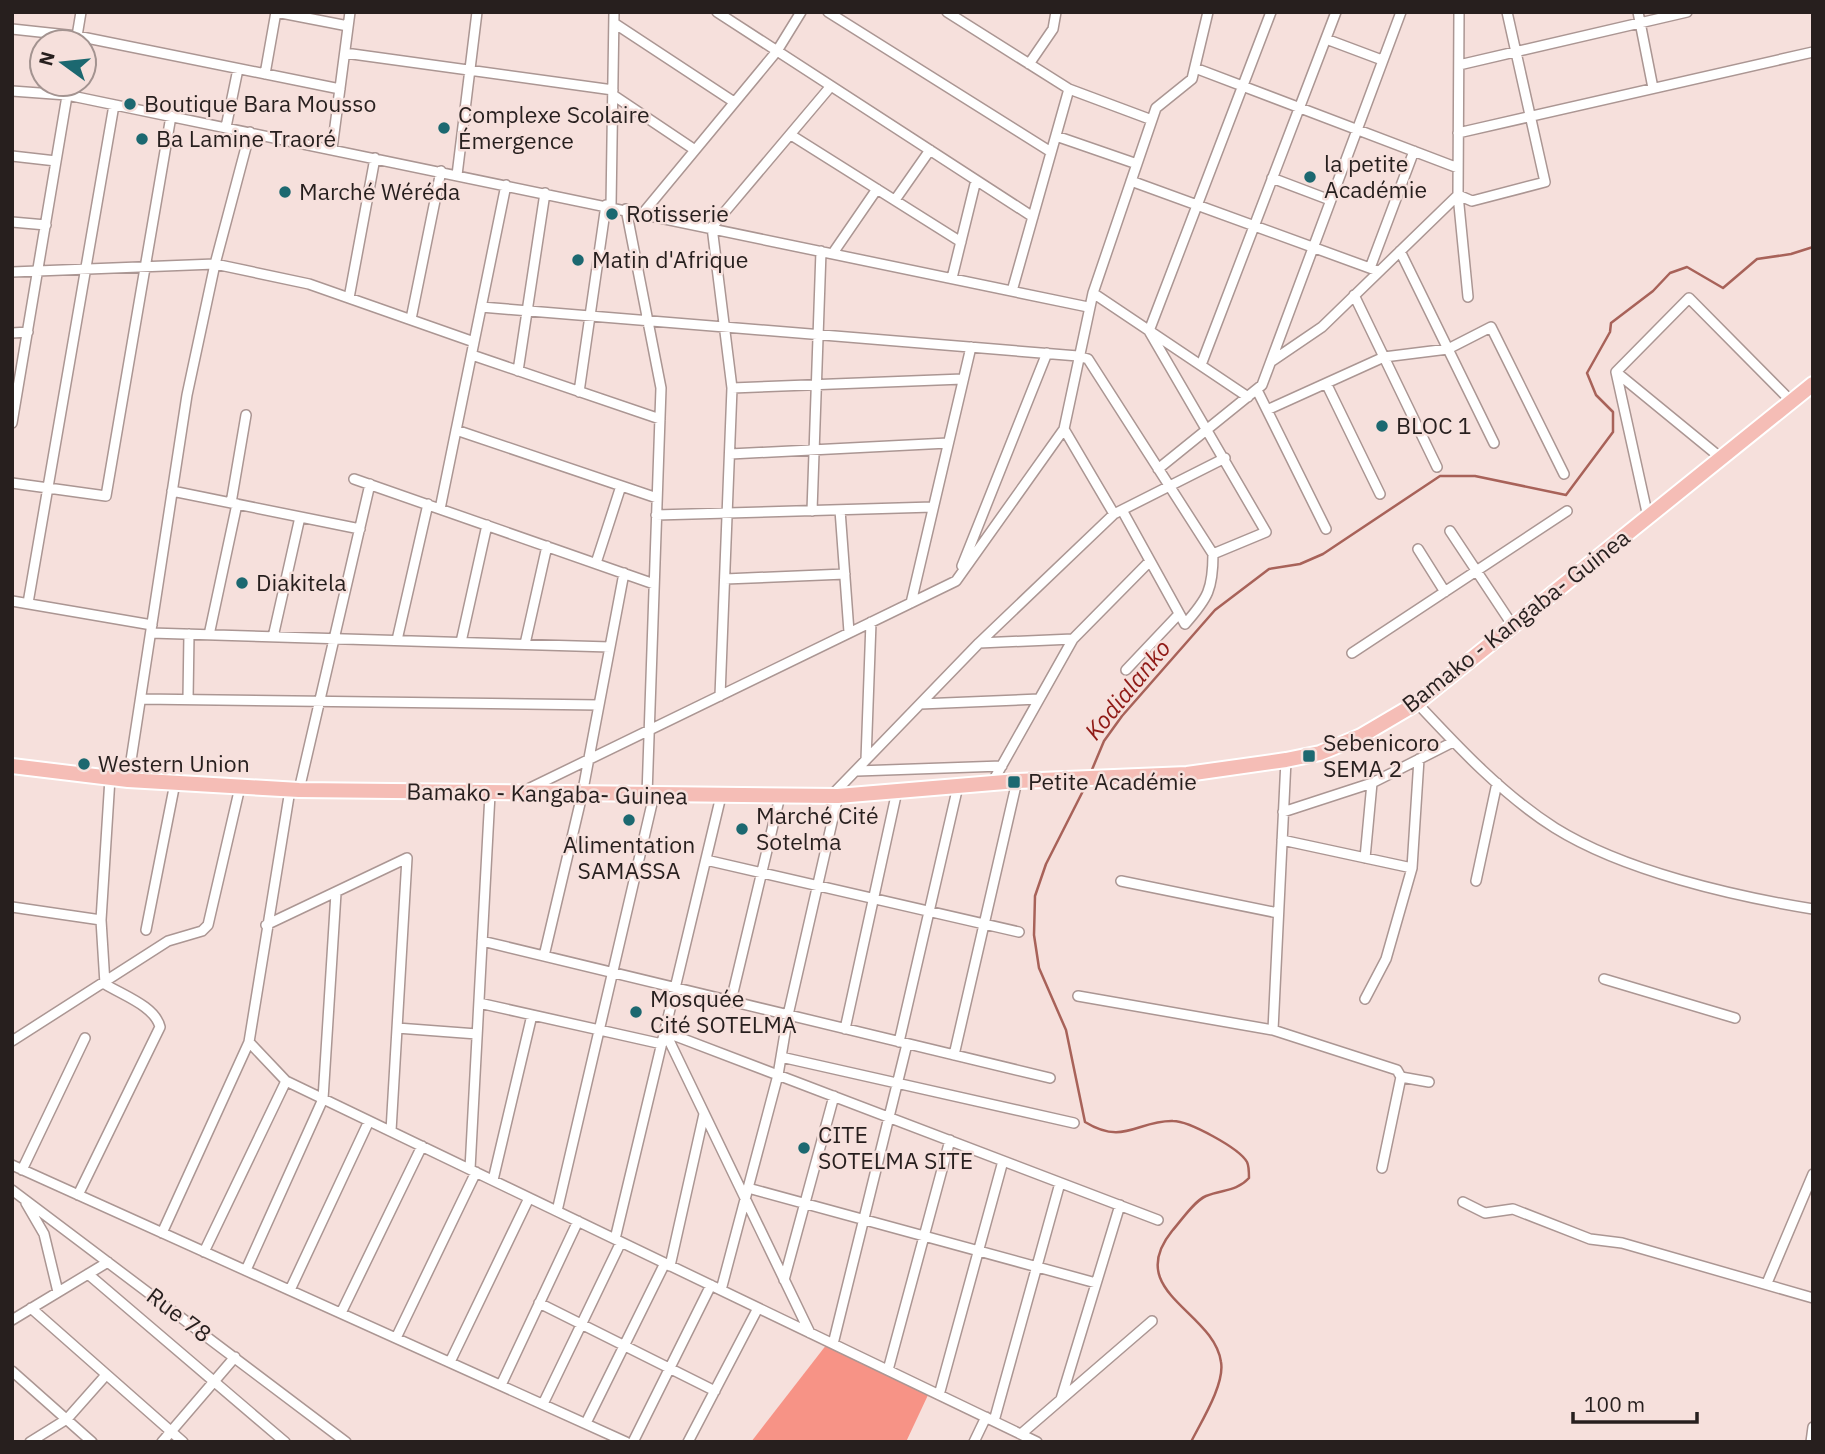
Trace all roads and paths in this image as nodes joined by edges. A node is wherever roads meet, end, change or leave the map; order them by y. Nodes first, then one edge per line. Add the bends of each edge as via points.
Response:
1 (276, 12) edge
2 (350, 12) edge
3 (477, 12) edge
4 (614, 12) edge
5 (717, 12) edge
6 (801, 12) edge
7 (828, 12) edge
8 (947, 12) edge
9 (1056, 12) edge
10 (1208, 12) edge
11 (1271, 12) edge
12 (1336, 12) edge
13 (1401, 12) edge
14 (1459, 12) edge
15 (1507, 12) edge
16 (1638, 12) edge
17 (1687, 12) edge
18 (614, 23) junction
19 (1640, 23) junction
20 (348, 26) junction
21 (1326, 39) junction
22 (98, 43) edge
23 (777, 51) junction
24 (1516, 52) junction
25 (1813, 52) edge
26 (345, 53) junction
27 (1382, 60) junction
28 (1029, 64) junction
29 (1459, 65) junction
30 (1195, 68) junction
31 (237, 69) junction
32 (470, 70) junction
33 (265, 74) junction
34 (831, 86) junction
35 (1243, 86) junction
36 (340, 89) junction
37 (1069, 89) junction
38 (1653, 89) junction
39 (613, 92) junction
40 (66, 98) edge
41 (83, 98) edge
42 (734, 102) junction
43 (114, 104) junction
44 (1300, 108) junction
45 (171, 116) junction
46 (1530, 117) junction
47 (1152, 120) junction
48 (226, 127) junction
49 (1356, 129) junction
50 (250, 132) junction
51 (1458, 132) junction
52 (791, 135) junction
53 (1056, 136) junction
54 (332, 149) junction
55 (695, 150) junction
56 (930, 150) junction
57 (1414, 151) junction
58 (1051, 152) junction
59 (12, 156) edge
60 (375, 158) junction
61 (56, 161) junction
62 (1137, 164) junction
63 (1458, 168) junction
64 (441, 171) junction
65 (457, 174) junction
66 (1272, 178) junction
67 (976, 180) junction
68 (1131, 181) junction
69 (506, 184) junction
70 (877, 189) junction
71 (545, 192) junction
72 (1458, 195) junction
73 (895, 200) junction
74 (1331, 200) junction
75 (609, 205) junction
76 (1197, 205) junction
77 (626, 209) junction
78 (643, 213) junction
79 (1033, 217) junction
80 (12, 222) edge
81 (46, 225) junction
82 (1254, 226) junction
83 (712, 228) junction
84 (961, 242) junction
85 (1313, 247) junction
86 (821, 251) junction
87 (1400, 251) junction
88 (833, 253) junction
89 (215, 264) junction
90 (145, 267) junction
91 (85, 270) junction
92 (1374, 270) junction
93 (38, 271) junction
94 (12, 272) edge
95 (952, 278) junction
96 (1012, 291) junction
97 (1093, 293) junction
98 (1354, 295) junction
99 (1468, 297) dead end
100 (349, 298) junction
101 (481, 307) junction
102 (1088, 307) junction
103 (527, 310) junction
104 (590, 316) junction
105 (411, 320) junction
106 (650, 321) junction
107 (725, 327) junction
108 (1149, 331) junction
109 (28, 332) junction
110 (12, 333) edge
111 (818, 334) junction
112 (474, 342) junction
113 (971, 347) junction
114 (1448, 349) junction
115 (1047, 353) junction
116 (471, 355) junction
117 (1078, 356) junction
118 (1384, 357) junction
119 (1270, 362) junction
120 (1201, 365) junction
121 (518, 371) junction
122 (1616, 372) junction
123 (963, 379) junction
124 (1813, 384) edge
125 (816, 385) junction
126 (1327, 385) junction
127 (732, 388) junction
128 (1257, 390) junction
129 (579, 392) junction
130 (14, 397) edge
131 (1248, 397) junction
132 (1791, 401) junction
133 (1267, 410) junction
134 (246, 415) dead end
135 (660, 419) junction
136 (12, 423) edge
137 (1064, 429) junction
138 (1208, 429) junction
139 (456, 430) junction
140 (948, 443) junction
141 (1494, 443) dead end
142 (814, 450) junction
143 (730, 454) junction
144 (1225, 458) junction
145 (1721, 458) junction
146 (1437, 467) dead end
147 (1158, 469) junction
148 (1564, 474) dead end
149 (354, 479) dead end
150 (12, 483) edge
151 (370, 484) junction
152 (621, 486) junction
153 (1169, 486) junction
154 (48, 488) junction
155 (173, 491) junction
156 (1380, 494) dead end
157 (657, 498) junction
158 (234, 504) junction
159 (428, 504) junction
160 (933, 507) junction
161 (440, 509) junction
162 (840, 510) junction
163 (812, 511) junction
164 (1567, 511) dead end
165 (1118, 512) junction
166 (728, 513) junction
167 (656, 515) junction
168 (300, 517) junction
169 (1648, 517) junction
170 (487, 525) junction
171 (360, 529) junction
172 (1326, 529) dead end
173 (1450, 531) dead end
174 (548, 546) junction
175 (1418, 549) dead end
176 (1213, 554) junction
177 (1150, 561) junction
178 (596, 563) junction
179 (1477, 571) junction
180 (624, 573) junction
181 (845, 574) junction
182 (725, 579) junction
183 (956, 581) junction
184 (654, 583) junction
185 (1445, 592) junction
186 (12, 601) edge
187 (28, 603) junction
188 (911, 603) junction
189 (1179, 614) junction
190 (871, 622) junction
191 (1513, 626) junction
192 (152, 629) junction
193 (849, 632) junction
194 (189, 634) junction
195 (209, 635) junction
196 (272, 636) junction
197 (334, 638) junction
198 (1073, 639) junction
199 (397, 640) junction
200 (460, 642) junction
201 (979, 643) junction
202 (524, 644) junction
203 (610, 647) junction
204 (1352, 653) dead end
205 (1126, 670) dead end
206 (720, 696) junction
207 (141, 699) junction
208 (188, 699) junction
209 (1039, 699) junction
210 (319, 701) junction
211 (1417, 703) junction
212 (920, 704) junction
213 (599, 705) junction
214 (649, 730) junction
215 (1453, 742) junction
216 (1419, 759) junction
217 (588, 760) junction
218 (866, 760) junction
219 (1286, 760) junction
220 (13, 766) edge
221 (1002, 766) junction
222 (12, 771) edge
223 (857, 771) junction
224 (110, 778) junction
225 (128, 780) junction
226 (1017, 780) junction
227 (175, 783) junction
228 (992, 783) junction
229 (1373, 783) junction
230 (1497, 783) junction
231 (958, 786) junction
232 (240, 787) junction
233 (295, 790) junction
234 (897, 791) junction
235 (490, 794) junction
236 (516, 794) junction
237 (582, 795) junction
238 (651, 795) junction
239 (721, 796) junction
240 (780, 796) junction
241 (835, 796) junction
242 (1283, 812) junction
243 (1282, 841) junction
244 (1365, 858) junction
245 (706, 860) junction
246 (1412, 868) junction
247 (762, 873) junction
248 (1121, 881) dead end
249 (1476, 881) dead end
250 (817, 886) junction
251 (336, 893) junction
252 (874, 898) junction
253 (12, 907) edge
254 (1813, 909) edge
255 (929, 911) junction
256 (1278, 913) junction
257 (101, 920) junction
258 (985, 924) junction
259 (267, 925) junction
260 (146, 930) dead end
261 (1019, 932) dead end
262 (482, 941) junction
263 (544, 956) junction
264 (612, 972) junction
265 (1604, 979) dead end
266 (105, 985) junction
267 (675, 988) junction
268 (1078, 996) dead end
269 (1365, 999) dead end
270 (731, 1001) junction
271 (479, 1003) junction
272 (532, 1015) junction
273 (788, 1015) junction
274 (1735, 1018) dead end
275 (397, 1028) junction
276 (845, 1029) junction
277 (599, 1030) junction
278 (1273, 1030) junction
279 (665, 1032) junction
280 (477, 1034) junction
281 (85, 1038) dead end
282 (12, 1041) edge
283 (249, 1042) junction
284 (903, 1043) junction
285 (662, 1044) junction
286 (954, 1055) junction
287 (781, 1057) junction
288 (778, 1075) junction
289 (1401, 1077) junction
290 (1050, 1078) dead end
291 (286, 1081) junction
292 (1429, 1082) dead end
293 (897, 1084) junction
294 (834, 1096) junction
295 (323, 1099) junction
296 (704, 1114) junction
297 (889, 1117) junction
298 (369, 1121) junction
299 (1074, 1123) dead end
300 (391, 1131) junction
301 (950, 1140) junction
302 (422, 1146) junction
303 (1003, 1161) junction
304 (12, 1165) edge
305 (1382, 1168) dead end
306 (22, 1170) junction
307 (473, 1171) junction
308 (1813, 1174) edge
309 (493, 1180) junction
310 (1060, 1182) junction
311 (748, 1188) junction
312 (12, 1190) edge
313 (78, 1195) junction
314 (529, 1198) junction
315 (24, 1199) junction
316 (745, 1200) junction
317 (1462, 1202) dead end
318 (804, 1204) junction
319 (1120, 1205) junction
320 (557, 1211) junction
321 (864, 1220) junction
322 (1158, 1220) dead end
323 (578, 1221) junction
324 (162, 1233) junction
325 (924, 1236) junction
326 (618, 1240) junction
327 (979, 1251) junction
328 (204, 1252) junction
329 (108, 1262) junction
330 (668, 1264) junction
331 (1038, 1267) junction
332 (246, 1270) junction
333 (88, 1274) junction
334 (784, 1280) junction
335 (1096, 1283) junction
336 (1767, 1283) junction
337 (711, 1285) junction
338 (290, 1290) junction
339 (721, 1290) junction
340 (58, 1292) junction
341 (1813, 1298) edge
342 (539, 1303) junction
343 (31, 1308) junction
344 (758, 1308) junction
345 (341, 1313) junction
346 (12, 1320) edge
347 (1152, 1321) dead end
348 (582, 1324) junction
349 (810, 1332) junction
350 (396, 1338) junction
351 (833, 1344) junction
352 (624, 1346) junction
353 (235, 1357) junction
354 (450, 1362) junction
355 (670, 1368) junction
356 (888, 1370) junction
357 (12, 1371) edge
358 (106, 1375) junction
359 (215, 1381) junction
360 (500, 1385) junction
361 (715, 1391) junction
362 (939, 1395) junction
363 (1061, 1399) junction
364 (543, 1404) junction
365 (67, 1419) junction
366 (990, 1419) junction
367 (586, 1423) junction
368 (1813, 1427) edge
369 (172, 1432) junction
370 (1021, 1434) junction
371 (30, 1442) edge
372 (92, 1442) edge
373 (162, 1442) edge
374 (183, 1442) edge
375 (285, 1442) edge
376 (346, 1442) edge
377 (626, 1442) edge
378 (633, 1442) edge
379 (688, 1442) edge
380 (974, 1442) edge
381 (1037, 1442) edge
382 (1811, 1442) edge

1 - 20 street
1 - 33 street
2 - 20 street
3 - 32 street
4 - 18 street
5 - 23 street
6 - 23 street
7 - 58 street
8 - 28 street
9 - 28 street via 1053,29
10 - 30 street
11 - 35 street
12 - 21 street
13 - 27 street
14 - 29 street
15 - 24 street
16 - 19 street
17 - 19 street
18 - 39 street
18 - 42 street
19 - 24 street
19 - 38 street
20 - 26 street
21 - 27 street
21 - 44 street
22 - 31 street
23 - 34 street
23 - 42 street
24 - 29 street
24 - 46 street
25 - 38 street
26 - 32 street
26 - 36 street
27 - 49 street
28 - 37 street
29 - 51 street
30 - 35 street
30 - 47 street via 1192,79 1157,108
31 - 33 street
31 - 48 street
32 - 39 street
32 - 65 street
33 - 36 street
34 - 52 street
34 - 56 street
35 - 44 street
35 - 76 street
36 - 54 street
37 - 47 street
37 - 53 street
38 - 46 street
39 - 55 street
39 - 75 street
40 - 61 street
41 - 43 street
42 - 55 street
43 - 45 street
43 - 91 street
44 - 49 street
44 - 66 street
45 - 48 street
45 - 90 street
46 - 51 street
46 - 72 street via 1545,182 1472,201
47 - 62 street
48 - 50 street
49 - 57 street
49 - 74 street
50 - 54 street
50 - 89 street
51 - 63 street
52 - 70 street
52 - 83 street
53 - 58 street
53 - 62 street
54 - 60 street
55 - 78 street
56 - 67 street
56 - 73 street
57 - 63 street
57 - 92 street
58 - 79 street
59 - 61 street
60 - 64 street
60 - 100 street
61 - 81 street
62 - 68 street
63 - 72 street
64 - 65 street
64 - 105 street
65 - 69 street
66 - 74 street
66 - 82 street
67 - 79 street
67 - 84 street
68 - 76 street
68 - 97 street
69 - 71 street
69 - 101 street
70 - 73 street
70 - 88 street
71 - 75 street
71 - 103 street
72 - 87 street
72 - 99 street
73 - 84 street
74 - 85 street
75 - 77 street
75 - 104 street
76 - 82 street
76 - 108 street
77 - 78 street
77 - 106 street
78 - 83 street
79 - 96 street
80 - 81 street
81 - 93 street
82 - 85 street
82 - 120 street
83 - 86 street
83 - 107 street
84 - 95 street
85 - 92 street
85 - 119 street
86 - 88 street
86 - 111 street
87 - 92 street
87 - 114 street
88 - 95 street
89 - 90 street
89 - 100 street via 309,284
89 - 155 street via 187,395
90 - 91 street
90 - 154 street via 106,496
91 - 93 street
91 - 154 street
92 - 98 street
93 - 94 street
93 - 109 street
95 - 96 street
96 - 102 street
97 - 102 street
97 - 108 street
98 - 118 street
98 - 119 street via 1322,327
100 - 105 street
101 - 103 street
101 - 112 street
102 - 117 street
103 - 104 street
103 - 121 street
104 - 106 street
104 - 129 street
105 - 112 street
106 - 107 street
106 - 135 street via 661,388
107 - 111 street
107 - 127 street
108 - 120 street
108 - 138 street
109 - 110 street
109 - 130 street
111 - 113 street
111 - 125 street
112 - 116 street
113 - 115 street
113 - 123 street
114 - 118 street
114 - 141 street
114 - 148 street via 1491,327
115 - 117 street
115 - 183 street
116 - 121 street
116 - 139 street
117 - 137 street
117 - 147 street via 1088,359
118 - 126 street
118 - 146 street
119 - 128 street
120 - 131 street
121 - 129 street
122 - 132 street via 1689,298
122 - 145 street
122 - 169 street
123 - 125 street
123 - 140 street
124 - 132 main road, Bamako - Kangaba- Guinea
125 - 127 street
125 - 142 street
126 - 133 street
126 - 156 street
127 - 143 street
128 - 131 street
128 - 133 street
129 - 135 street
130 - 136 street
131 - 138 street
132 - 145 main road, Bamako - Kangaba- Guinea
133 - 172 street
134 - 158 street
135 - 157 street
137 - 165 street
137 - 183 street
138 - 144 street
138 - 147 street
139 - 152 street
139 - 161 street
140 - 142 street
140 - 160 street
142 - 143 street
142 - 163 street
143 - 166 street
144 - 153 street
144 - 176 street via 1266,532
145 - 169 main road, Bamako - Kangaba- Guinea
147 - 153 street
149 - 151 street
150 - 154 street
151 - 159 street
151 - 171 street
152 - 157 street
152 - 178 street
153 - 165 street
153 - 176 street
154 - 187 street
155 - 158 street
155 - 192 street
157 - 167 street
158 - 168 street
158 - 195 street
159 - 161 street
159 - 199 street
160 - 162 street
160 - 188 street
161 - 170 street
162 - 163 street
162 - 181 street
163 - 166 street
164 - 179 street
165 - 177 street
165 - 201 street
166 - 167 street
166 - 182 street
167 - 184 street
168 - 171 street
168 - 196 street
169 - 191 main road, Bamako - Kangaba- Guinea
170 - 174 street
170 - 200 street
171 - 197 street
173 - 179 street
174 - 178 street
174 - 202 street
175 - 185 street
176 - 189 street via 1213,581 1206,600 1185,624
177 - 189 street
177 - 198 street
178 - 180 street
179 - 185 street
179 - 191 street
180 - 184 street
180 - 203 street
181 - 182 street
181 - 193 street
182 - 206 street
183 - 188 street
184 - 214 street
185 - 204 street
186 - 187 street
187 - 192 street
188 - 190 street
189 - 205 street
190 - 193 street
190 - 218 street
191 - 211 main road, Bamako - Kangaba- Guinea
192 - 194 street
192 - 207 street
193 - 206 street
194 - 195 street
194 - 208 street
195 - 196 street
196 - 197 street
197 - 199 street
197 - 210 street
198 - 201 street
198 - 209 street
199 - 200 street
200 - 202 street
201 - 212 street
202 - 203 street
203 - 213 street
206 - 214 street
207 - 208 street
207 - 225 street
208 - 210 street
209 - 212 street
209 - 221 street
210 - 213 street
210 - 233 street
211 - 215 street
211 - 219 main road, Bamako - Kangaba- Guinea via 1361,736 1320,753
212 - 218 street
213 - 217 street
214 - 217 street
214 - 238 street
215 - 216 street
215 - 230 street
216 - 229 street
216 - 246 street
217 - 236 street
217 - 237 street
218 - 223 street
219 - 226 main road, Bamako - Kangaba- Guinea via 1187,774
219 - 242 street
220 - 222 street
220 - 224 main road, Bamako - Kangaba- Guinea
221 - 223 street
221 - 228 street
223 - 241 street
224 - 225 main road, Bamako - Kangaba- Guinea
224 - 257 street
225 - 227 main road, Bamako - Kangaba- Guinea
226 - 228 main road, Bamako - Kangaba- Guinea
226 - 258 street
227 - 232 main road, Bamako - Kangaba- Guinea
227 - 260 street
228 - 231 main road, Bamako - Kangaba- Guinea
229 - 242 street
229 - 244 street
230 - 249 street
230 - 254 street via 1554,827 1615,860 1770,902
231 - 234 main road, Bamako - Kangaba- Guinea
231 - 255 street
232 - 233 main road, Bamako - Kangaba- Guinea
232 - 266 street via 208,925 168,941
233 - 235 main road, Bamako - Kangaba- Guinea
233 - 259 street
234 - 241 main road, Bamako - Kangaba- Guinea
234 - 252 street
235 - 236 main road, Bamako - Kangaba- Guinea
235 - 262 street
236 - 237 main road, Bamako - Kangaba- Guinea
237 - 238 main road, Bamako - Kangaba- Guinea
237 - 263 street
238 - 239 main road, Bamako - Kangaba- Guinea
238 - 264 street
239 - 240 main road, Bamako - Kangaba- Guinea
239 - 245 street
240 - 241 main road, Bamako - Kangaba- Guinea
240 - 247 street
241 - 250 street
242 - 243 street
243 - 244 street
243 - 256 street
244 - 246 street
245 - 247 street
245 - 267 street
246 - 269 street via 1385,959
247 - 250 street
247 - 270 street
248 - 256 street
250 - 252 street
250 - 273 street
251 - 259 street
251 - 275 street via 407,858
251 - 295 street
252 - 255 street
252 - 276 street
253 - 257 street
255 - 258 street
255 - 284 street
256 - 278 street
257 - 266 street
258 - 261 street
258 - 286 street
259 - 283 street
262 - 263 street
262 - 271 street
263 - 264 street
264 - 267 street
264 - 277 street
265 - 274 street
266 - 282 street
266 - 313 street via 158,1017 159,1027
267 - 270 street
267 - 279 street
268 - 278 street
270 - 273 street
271 - 272 street
271 - 280 street
272 - 277 street
272 - 309 street
273 - 276 street
273 - 287 street
275 - 280 street
275 - 300 street
276 - 284 street
277 - 285 street
277 - 320 street
278 - 289 street via 1396,1070
279 - 285 street
279 - 288 street
279 - 296 street
280 - 307 street
281 - 306 street
283 - 291 street
283 - 324 street
284 - 286 street
284 - 293 street
285 - 326 street
286 - 290 street
287 - 288 street
287 - 293 street
288 - 294 street
288 - 311 street
289 - 292 street
289 - 305 street
291 - 295 street
291 - 328 street
293 - 297 street
293 - 299 street
294 - 297 street
294 - 318 street
295 - 298 street
295 - 332 street
296 - 316 street
296 - 330 street
297 - 301 street
297 - 321 street
298 - 300 street
298 - 338 street
300 - 302 street
301 - 303 street
301 - 325 street
302 - 307 street
302 - 345 street
303 - 310 street
303 - 327 street
304 - 306 street
306 - 313 street
307 - 309 street
307 - 350 street
308 - 336 street
309 - 314 street
310 - 319 street
310 - 331 street
311 - 316 street
311 - 318 street
312 - 315 street, Rue 78
313 - 324 street
314 - 320 street
314 - 354 street
315 - 329 street, Rue 78
315 - 340 street via 44,1234
316 - 334 street
316 - 339 street
317 - 336 street via 1485,1213 1513,1209 1590,1239 1622,1243
318 - 321 street
318 - 334 street
319 - 322 street
319 - 335 street
320 - 323 street
321 - 325 street
321 - 351 street
323 - 326 street
323 - 342 street
324 - 328 street
325 - 327 street
325 - 356 street
326 - 330 street
326 - 348 street
327 - 331 street
327 - 362 street
328 - 332 street
329 - 333 street
329 - 353 street, Rue 78
330 - 337 street
330 - 352 street
331 - 335 street
331 - 366 street
332 - 338 street
333 - 340 street
333 - 359 street
334 - 349 street
335 - 363 street
336 - 341 street
337 - 339 street
337 - 355 street
338 - 345 street
339 - 344 street
340 - 343 street
342 - 348 street
342 - 360 street
343 - 346 street
343 - 358 street
344 - 349 street
344 - 361 street
345 - 350 street
347 - 363 street
348 - 352 street
348 - 364 street
349 - 351 street
350 - 354 street
351 - 356 street
352 - 355 street
352 - 367 street
353 - 359 street
353 - 376 street, Rue 78
354 - 360 street
355 - 361 street
355 - 378 street
356 - 362 street
357 - 365 street
358 - 365 street
358 - 369 street
359 - 369 street
359 - 375 street
360 - 364 street
361 - 379 street
362 - 366 street
363 - 370 street
364 - 367 street
365 - 371 street
365 - 372 street
366 - 370 street
366 - 380 street
367 - 377 street
368 - 382 street
369 - 373 street
369 - 374 street
370 - 381 street

